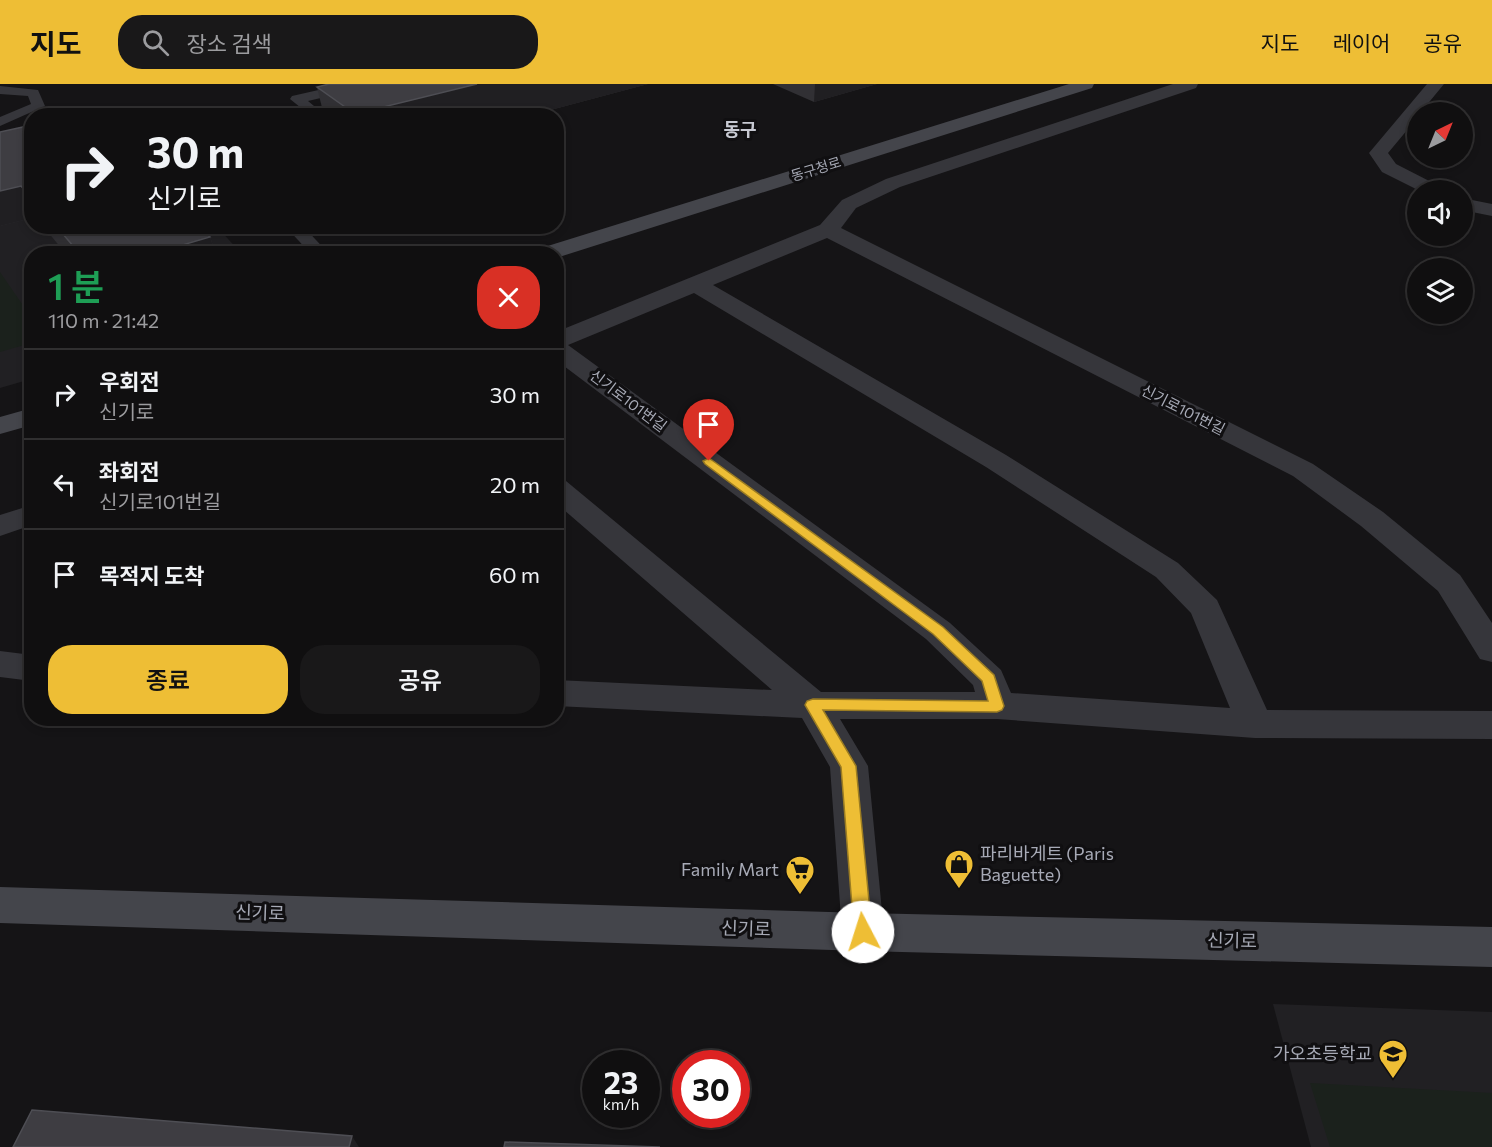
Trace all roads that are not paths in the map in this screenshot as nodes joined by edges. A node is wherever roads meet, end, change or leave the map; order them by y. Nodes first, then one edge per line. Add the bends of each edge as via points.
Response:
1 (362, 84) edge
2 (1086, 84) edge
3 (1190, 84) edge
4 (1436, 84) edge
5 (0, 90) edge
6 (33, 108) edge
7 (312, 108) edge
8 (24, 112) edge
9 (0, 122) edge
10 (1412, 180) edge
11 (1473, 206) edge
12 (1492, 210) edge
13 (828, 230) junction
14 (301, 234) edge
15 (313, 246) edge
16 (564, 248) edge
17 (697, 285) junction
18 (564, 339) edge
19 (564, 354) edge
20 (24, 418) edge
21 (0, 426) edge
22 (564, 494) edge
23 (24, 517) edge
24 (0, 526) edge
25 (1492, 650) edge
26 (0, 664) edge
27 (24, 667) edge
28 (564, 693) edge
29 (813, 705) junction
30 (997, 706) junction
31 (1255, 724) junction
32 (1492, 725) edge
33 (0, 905) edge
34 (863, 932) junction
35 (1492, 947) edge

1 - 7 lane via 297,99
2 - 16 main road, 동구청로
3 - 13 street via 893,183 849,204
4 - 10 street via 1378,153 1389,168
5 - 6 lane via 33,93 38,106
8 - 9 lane
11 - 12 street
13 - 17 street
13 - 25 street, 신기로101번길 via 1303,470 1372,519 1449,583
14 - 15 lane
17 - 18 street
17 - 31 street via 996,461 1167,570 1205,608
19 - 30 street, 신기로101번길 via 938,631 989,679
20 - 21 main road
22 - 29 street
23 - 24 street
26 - 27 street
28 - 29 street
29 - 30 street
29 - 34 street via 849,766
30 - 31 street
31 - 32 street
33 - 34 main road, 신기로
34 - 35 main road, 신기로

